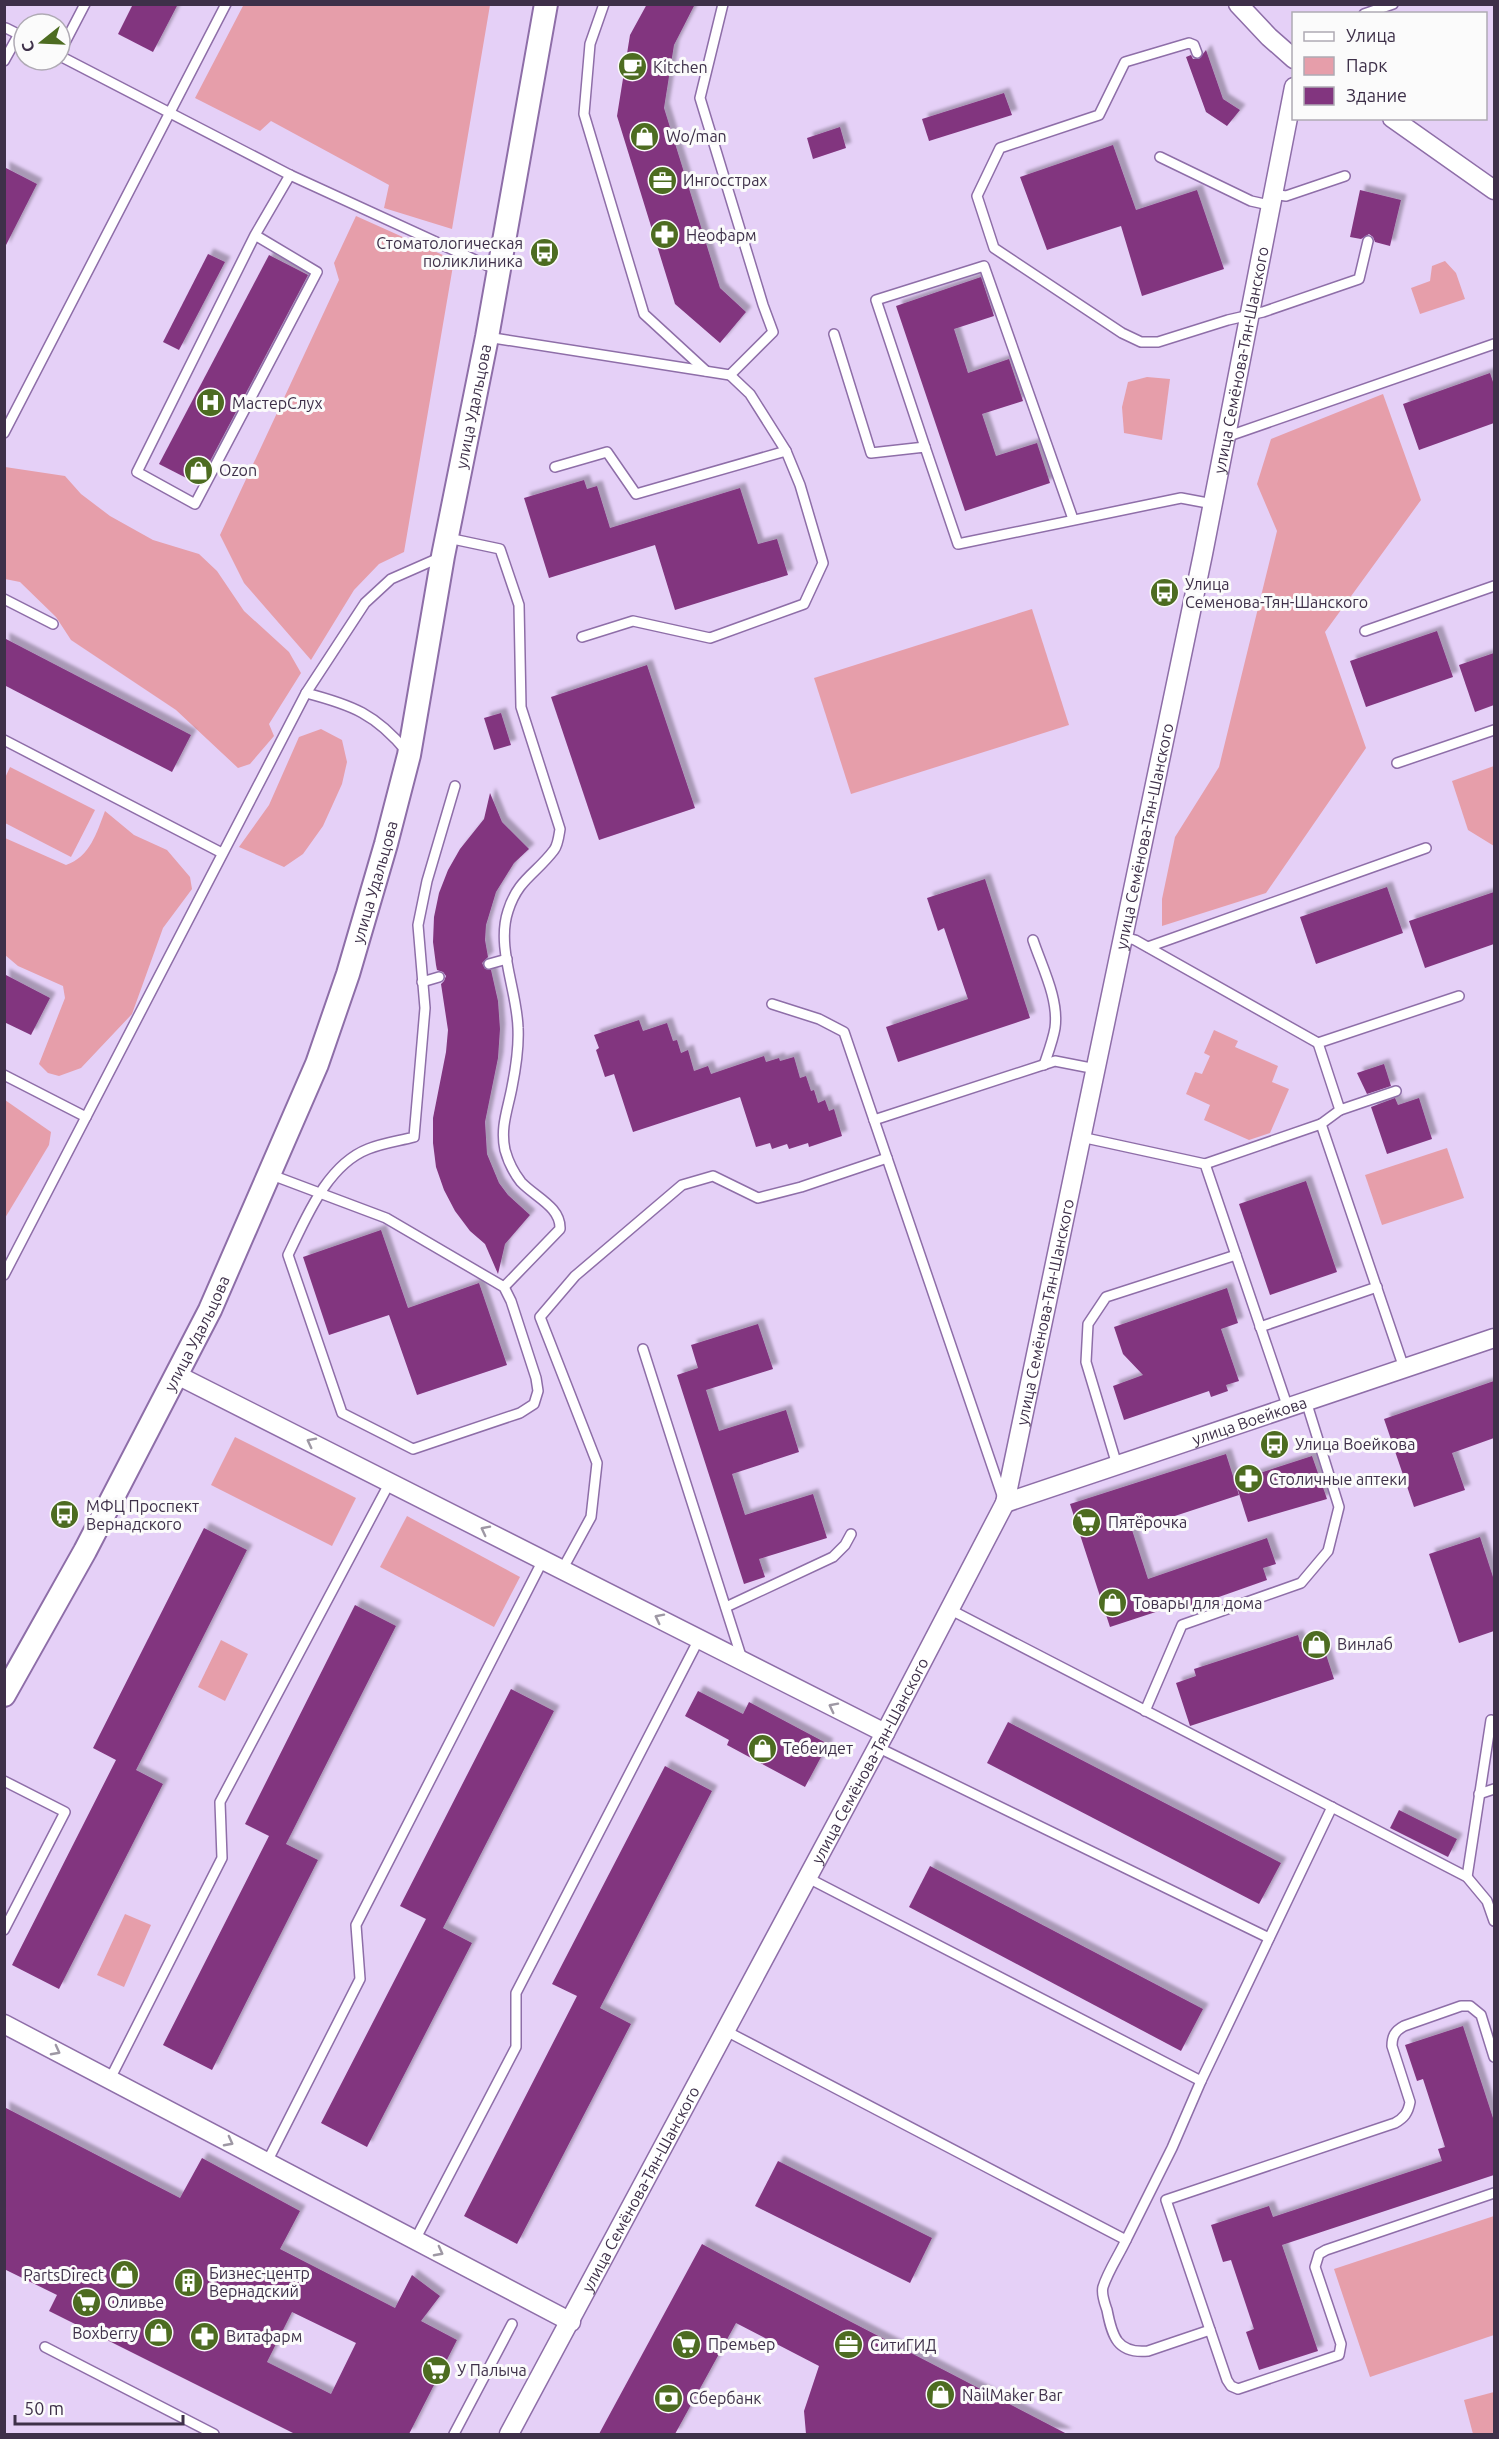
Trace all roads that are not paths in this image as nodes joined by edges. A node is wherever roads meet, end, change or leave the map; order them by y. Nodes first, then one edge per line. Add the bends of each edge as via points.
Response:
1 (84, 4) edge
2 (226, 4) edge
3 (546, 4) edge
4 (604, 4) edge
5 (723, 4) edge
6 (1238, 4) edge
7 (1393, 4) edge
8 (1370, 12) edge
9 (72, 29) edge
10 (1290, 51) edge
11 (1197, 53) dead end
12 (72, 60) edge
13 (1292, 92) edge
14 (170, 113) junction
15 (1395, 120) edge
16 (1160, 157) dead end
17 (290, 175) junction
18 (1345, 176) dead end
19 (1494, 190) edge
20 (1270, 199) junction
21 (255, 235) junction
22 (1368, 241) dead end
23 (497, 270) junction
24 (1248, 315) junction
25 (834, 334) dead end
26 (487, 337) junction
27 (1494, 344) edge
28 (706, 372) junction
29 (730, 375) junction
30 (4, 433) edge
31 (1226, 436) junction
32 (924, 447) junction
33 (786, 451) junction
34 (555, 467) dead end
35 (1213, 504) junction
36 (1073, 519) junction
37 (445, 547) junction
38 (1494, 586) edge
39 (4, 598) edge
40 (53, 624) dead end
41 (1365, 631) dead end
42 (582, 637) dead end
43 (306, 693) junction
44 (1494, 730) edge
45 (4, 740) edge
46 (409, 755) junction
47 (1397, 763) dead end
48 (455, 786) dead end
49 (1426, 848) dead end
50 (222, 853) junction
51 (1123, 937) junction
52 (1034, 940) dead end
53 (1148, 947) junction
54 (507, 959) junction
55 (489, 964) dead end
56 (439, 977) dead end
57 (422, 982) junction
58 (1459, 996) dead end
59 (772, 1004) dead end
60 (1318, 1043) junction
61 (1044, 1065) junction
62 (1096, 1070) junction
63 (4, 1075) edge
64 (1396, 1091) dead end
65 (1340, 1110) junction
66 (86, 1117) junction
67 (874, 1120) junction
68 (1322, 1124) junction
69 (1081, 1137) junction
70 (887, 1158) junction
71 (1204, 1164) junction
72 (269, 1174) junction
73 (318, 1193) junction
74 (1236, 1255) junction
75 (4, 1275) edge
76 (504, 1287) junction
77 (1377, 1287) junction
78 (1260, 1327) junction
79 (1494, 1338) edge
80 (643, 1349) dead end
81 (1404, 1368) junction
82 (177, 1375) junction
83 (1306, 1401) junction
84 (1288, 1407) junction
85 (1117, 1465) junction
86 (390, 1482) junction
87 (1005, 1503) junction
88 (851, 1534) dead end
89 (543, 1560) junction
90 (562, 1570) junction
91 (726, 1606) junction
92 (949, 1609) junction
93 (699, 1639) junction
94 (743, 1661) junction
95 (4, 1695) edge
96 (1145, 1711) junction
97 (1491, 1720) dead end
98 (881, 1740) junction
99 (4, 1781) edge
100 (1494, 1789) edge
101 (1479, 1794) junction
102 (1332, 1807) junction
103 (1467, 1877) junction
104 (808, 1878) junction
105 (1494, 1921) edge
106 (4, 1930) edge
107 (1269, 1938) junction
108 (4, 2024) edge
109 (726, 2031) junction
110 (1494, 2057) edge
111 (110, 2079) junction
112 (1201, 2081) junction
113 (267, 2162) junction
114 (1494, 2193) edge
115 (415, 2240) junction
116 (1126, 2240) junction
117 (571, 2322) junction
118 (512, 2324) dead end
119 (1210, 2330) junction
120 (45, 2347) dead end
121 (214, 2434) edge
122 (454, 2434) edge
123 (509, 2434) edge

1 - 9 lane
2 - 14 lane
3 - 23 street, улица Удальцова
4 - 28 lane via 590,44 584,114 644,314
5 - 29 lane via 700,98 773,332
6 - 10 street
7 - 8 lane
11 - 24 lane via 1189,42 1125,62 1099,115 1000,148 977,196 994,248 1141,342 1158,342
12 - 14 lane
13 - 20 street, улица Семёнова-Тян-Шанского
14 - 17 lane
14 - 30 lane
15 - 19 street
16 - 20 lane via 1251,201
17 - 21 lane
17 - 23 lane
18 - 20 lane
20 - 24 street, улица Семёнова-Тян-Шанского
21 - 21 lane via 137,472 195,504 317,272
22 - 24 lane via 1359,279
23 - 26 street, улица Удальцова
24 - 31 street, улица Семёнова-Тян-Шанского
25 - 32 lane via 871,453
26 - 28 lane
26 - 37 street, улица Удальцова
27 - 31 lane
28 - 29 lane
29 - 33 lane via 750,394
31 - 35 street, улица Семёнова-Тян-Шанского
32 - 36 lane via 958,544
32 - 36 lane via 876,300 984,266
33 - 34 lane via 636,494 607,452
33 - 42 lane via 823,563 804,604 710,638 633,621
35 - 36 lane via 1181,498
35 - 51 street, улица Семёнова-Тян-Шанского
37 - 43 lane via 391,579 365,603
37 - 46 street, улица Удальцова
37 - 54 lane via 500,549 519,605 521,707 560,829 555,849 528,876 512,900 504,927
38 - 41 lane
39 - 40 lane
43 - 46 lane via 346,703 375,720
43 - 50 lane
44 - 47 lane
45 - 50 lane
46 - 72 street, улица Удальцова via 348,974 317,1064
48 - 57 lane via 418,926
49 - 53 lane
50 - 66 lane
51 - 53 lane
51 - 62 street, улица Семёнова-Тян-Шанского
52 - 61 lane via 1056,1016
53 - 60 lane
54 - 55 lane
54 - 76 lane via 518,1029 517,1060 503,1124 505,1150 522,1183 557,1213 560,1229
56 - 57 lane
57 - 73 lane via 425,1008 414,1137 367,1149 349,1161
58 - 60 lane
59 - 67 lane via 819,1019 844,1032
60 - 65 lane
61 - 62 lane via 1055,1061
61 - 67 lane
62 - 69 street, улица Семёнова-Тян-Шанского
63 - 66 lane
64 - 65 lane
65 - 68 lane
66 - 75 lane
67 - 70 lane
68 - 71 lane
68 - 77 lane
69 - 71 lane
69 - 87 street, улица Семёнова-Тян-Шанского
70 - 87 lane
70 - 90 lane via 758,1198 713,1176 682,1185 575,1276 540,1317 597,1463 591,1517
71 - 74 lane
72 - 73 lane
72 - 82 street, улица Удальцова
73 - 76 lane via 386,1218
73 - 76 lane via 288,1255 342,1413 413,1449 520,1413 534,1404 536,1378
74 - 78 lane
74 - 85 lane via 1107,1297 1088,1324 1086,1362
77 - 78 lane
77 - 81 lane
78 - 84 lane
79 - 81 street, улица Воейкова
80 - 91 lane
81 - 83 street, улица Воейкова
86 -> 82 street
82 - 95 street, улица Удальцова
83 - 84 street, улица Воейкова
83 - 96 lane via 1339,1507 1328,1551 1301,1583 1182,1625
84 - 85 street, улица Воейкова
85 - 87 street, улица Воейкова
89 -> 86 street
86 - 111 lane via 220,1802 222,1858
87 - 92 street, улица Семёнова-Тян-Шанского
88 - 91 lane via 833,1557
89 - 90 street
89 - 113 lane via 356,1925 360,1979
93 -> 90 street
91 - 94 lane
92 - 96 lane
92 - 98 street, улица Семёнова-Тян-Шанского
93 - 94 street
93 - 115 lane via 516,1993 516,2047
98 -> 94 street
96 - 102 lane
97 - 101 lane
98 - 104 street, улица Семёнова-Тян-Шанского
98 - 107 lane
99 - 106 lane via 65,1812
100 - 101 lane
101 - 103 lane
102 - 103 lane
102 - 107 lane
103 - 105 lane via 1487,1901
104 - 109 street, улица Семёнова-Тян-Шанского
104 - 112 lane
107 - 112 lane
108 -> 111 street
109 - 116 lane
109 - 117 street, улица Семёнова-Тян-Шанского
110 - 119 lane via 1481,2015 1470,2006 1404,2026 1392,2037 1410,2102 1404,2118 1166,2200
111 -> 113 street
112 - 116 lane
113 - 115 street
114 - 119 lane via 1319,2254 1316,2267 1341,2344 1341,2351 1334,2358 1238,2389 1227,2380
115 -> 117 street
116 - 119 lane via 1102,2289 1111,2333 1118,2342 1128,2349 1148,2351
117 - 123 street, улица Семёнова-Тян-Шанского
118 - 122 lane
120 - 121 lane

